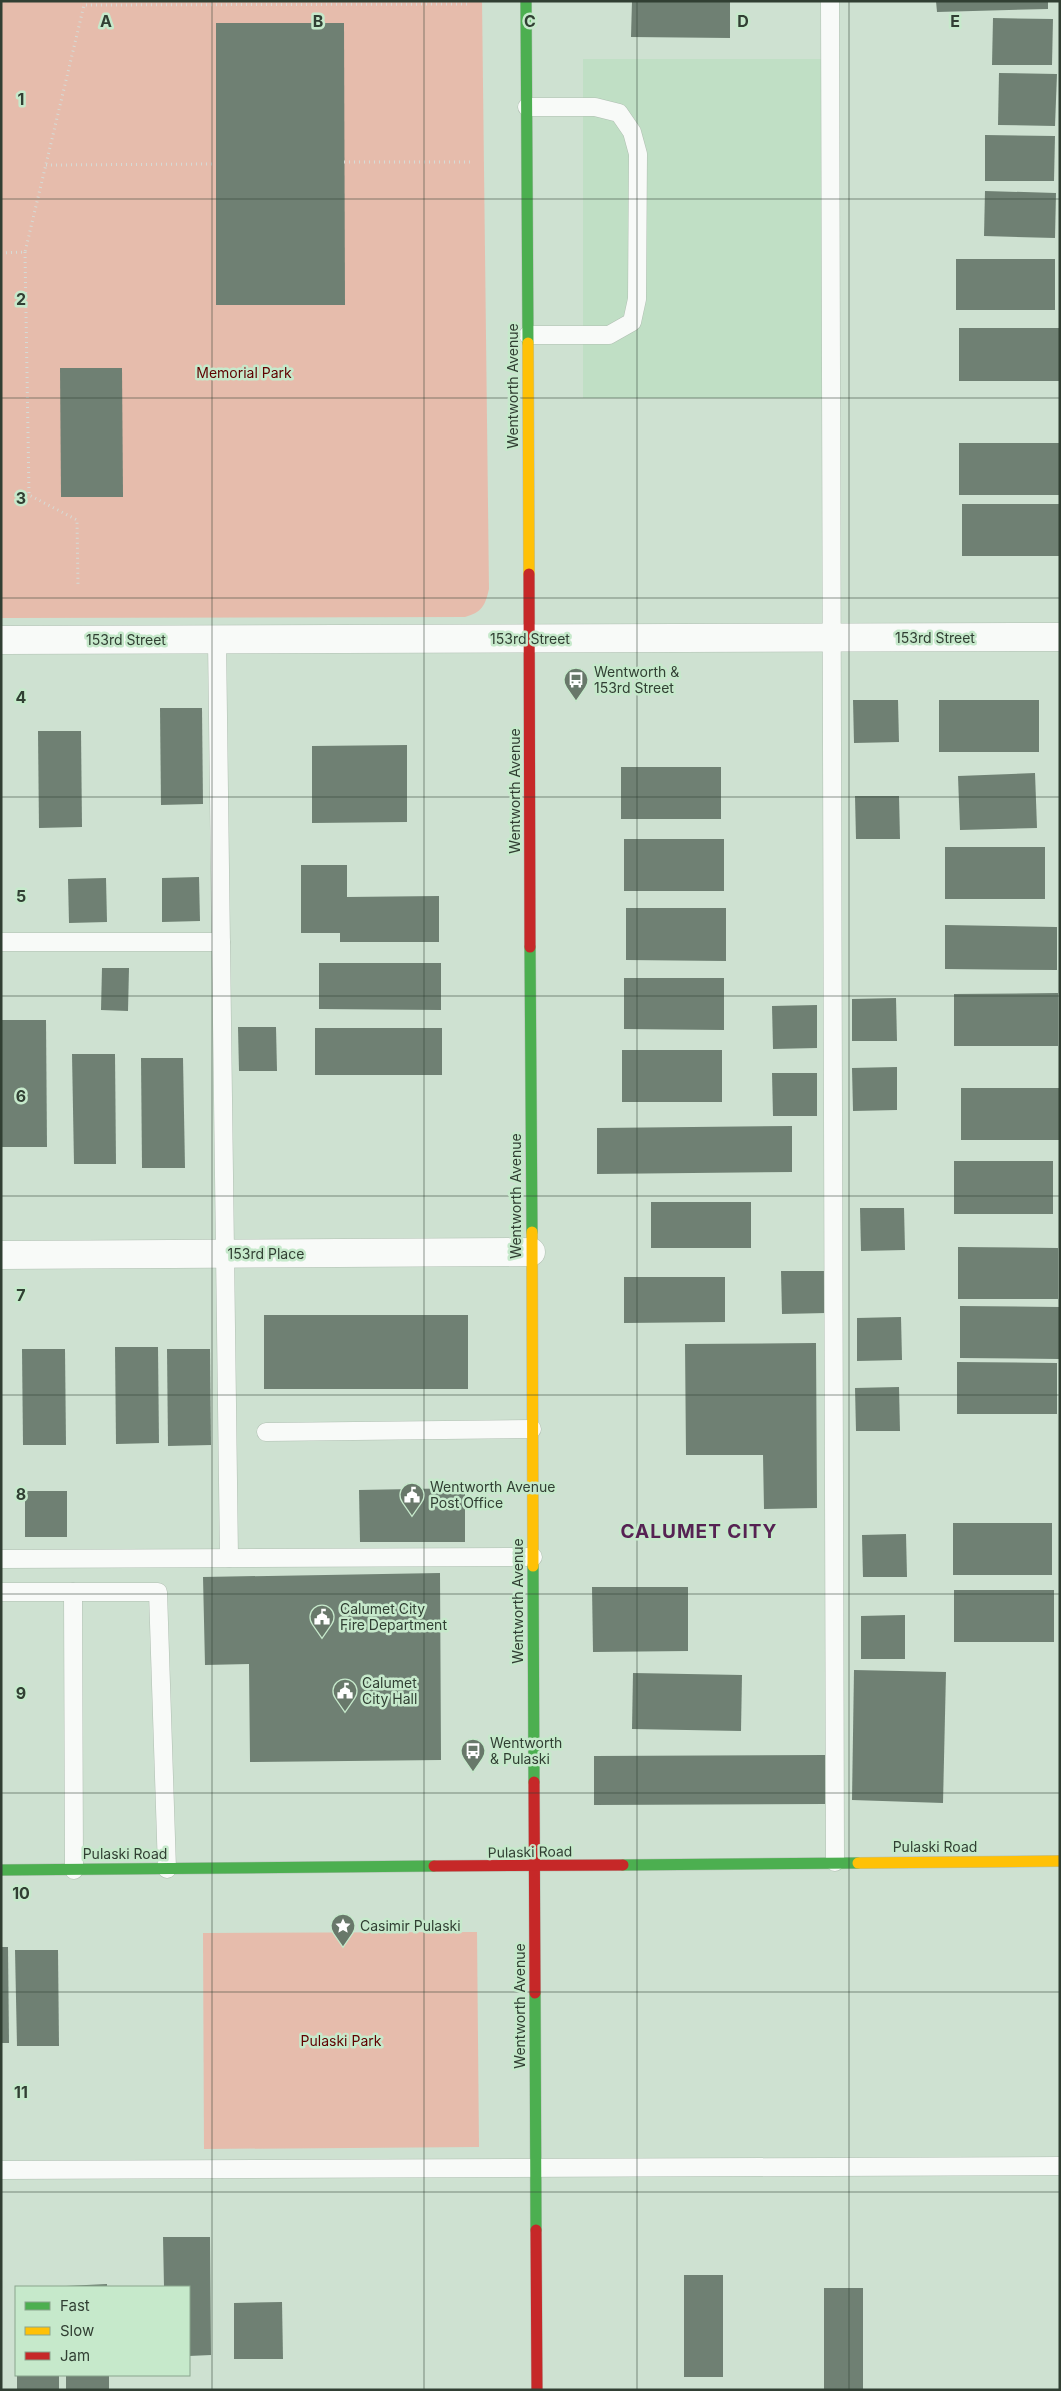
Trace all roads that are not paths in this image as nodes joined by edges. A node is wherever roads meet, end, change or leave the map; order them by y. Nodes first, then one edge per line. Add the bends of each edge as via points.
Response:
1 (526, 1) edge
2 (830, 1) edge
3 (527, 107) junction
4 (528, 334) junction
5 (1060, 637) edge
6 (530, 638) junction
7 (832, 638) junction
8 (1, 640) edge
9 (217, 640) junction
10 (1, 942) edge
11 (221, 942) junction
12 (531, 1252) junction
13 (1, 1254) edge
14 (226, 1254) junction
15 (532, 1429) junction
16 (266, 1432) dead end
17 (533, 1557) junction
18 (229, 1558) junction
19 (1, 1559) edge
20 (1, 1592) edge
21 (73, 1592) junction
22 (1060, 1861) edge
23 (835, 1862) junction
24 (535, 1867) junction
25 (167, 1869) junction
26 (1, 1870) edge
27 (74, 1870) junction
28 (1060, 2166) edge
29 (536, 2168) junction
30 (1, 2170) edge
31 (538, 2390) edge

1 - 3 street, Wentworth Avenue
2 - 7 lane
3 - 4 street, Wentworth Avenue
3 - 4 lane via 595,107 619,113 632,132 638,154 636,299 632,322 608,334
4 - 6 street, Wentworth Avenue
5 - 7 street, 153rd Street
6 - 7 street, 153rd Street
6 - 9 street, 153rd Street
6 - 12 street, Wentworth Avenue
7 - 23 lane
8 - 9 street, 153rd Street
9 - 11 lane
10 - 11 lane
11 - 14 lane
12 - 14 street, 153rd Place
12 - 15 street, Wentworth Avenue
13 - 14 street, 153rd Place
14 - 18 lane
15 - 16 lane
15 - 17 street, Wentworth Avenue
17 - 18 lane
17 - 24 street, Wentworth Avenue
18 - 19 lane
20 - 21 lane
21 - 25 lane via 158,1592
21 - 27 lane
22 - 23 street, Pulaski Road
23 - 24 street, Pulaski Road
24 - 25 street, Pulaski Road
24 - 29 street, Wentworth Avenue
25 - 27 street, Pulaski Road
26 - 27 street, Pulaski Road
28 - 29 lane
29 - 30 lane
29 - 31 street, Wentworth Avenue

